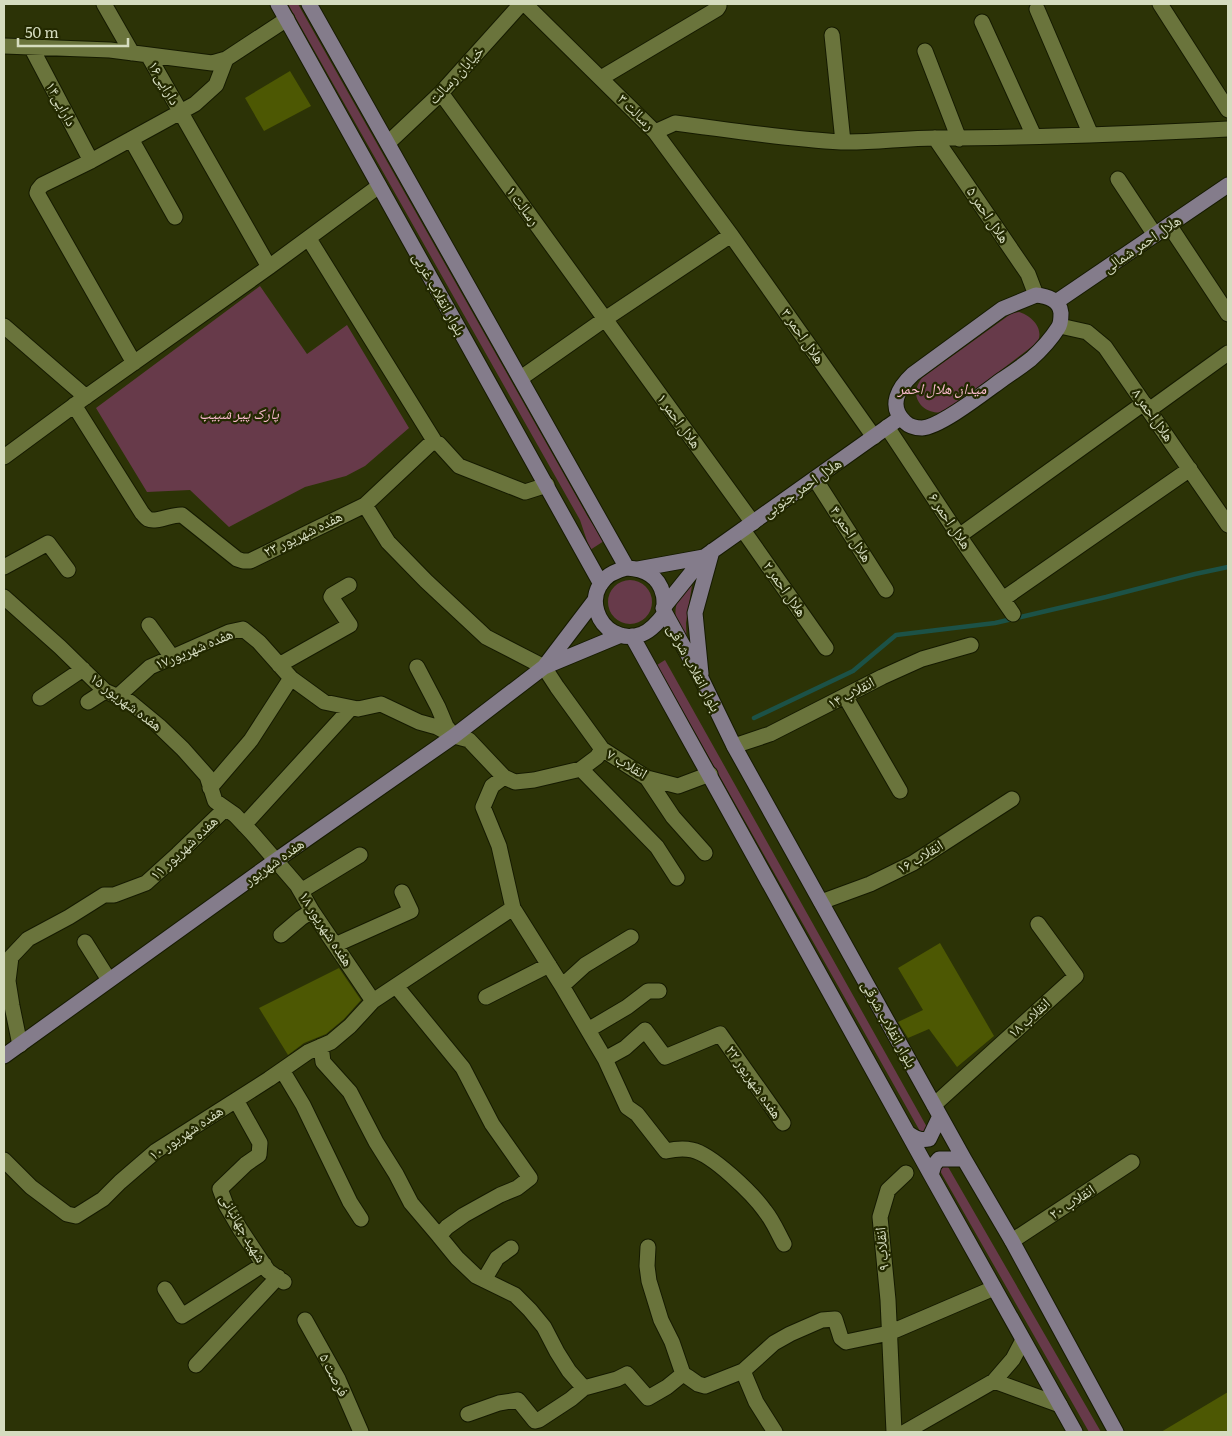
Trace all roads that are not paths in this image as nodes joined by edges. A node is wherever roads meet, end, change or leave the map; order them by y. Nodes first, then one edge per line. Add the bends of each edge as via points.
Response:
1 (104, 4) edge
2 (278, 4) edge
3 (309, 4) edge
4 (523, 4) edge
5 (719, 4) edge
6 (1160, 4) edge
7 (1037, 9) dead end
8 (287, 19) junction
9 (982, 22) dead end
10 (832, 35) dead end
11 (4, 46) edge
12 (31, 46) junction
13 (925, 51) dead end
14 (132, 53) junction
15 (148, 55) junction
16 (226, 59) junction
17 (601, 78) junction
18 (441, 93) junction
19 (1228, 110) edge
20 (180, 112) junction
21 (1228, 129) edge
22 (655, 132) junction
23 (1034, 136) junction
24 (1091, 136) junction
25 (935, 138) junction
26 (131, 139) junction
27 (959, 139) junction
28 (842, 142) junction
29 (388, 144) junction
30 (91, 161) junction
31 (1118, 179) dead end
32 (1228, 185) edge
33 (379, 186) junction
34 (175, 217) dead end
35 (1169, 225) junction
36 (731, 235) junction
37 (1155, 236) junction
38 (309, 239) junction
39 (269, 267) junction
40 (1036, 295) junction
41 (1056, 302) junction
42 (1228, 314) edge
43 (605, 319) junction
44 (1060, 326) junction
45 (6, 331) edge
46 (1228, 353) edge
47 (134, 363) junction
48 (521, 378) junction
49 (80, 401) junction
50 (1146, 406) junction
51 (900, 418) junction
52 (887, 427) junction
53 (874, 437) junction
54 (435, 442) junction
55 (4, 457) edge
56 (1190, 469) junction
57 (815, 479) junction
58 (547, 485) junction
59 (365, 505) junction
60 (1228, 525) edge
61 (748, 526) junction
62 (959, 536) junction
63 (708, 554) junction
64 (4, 567) edge
65 (633, 568) junction
66 (68, 570) dead end
67 (600, 584) junction
68 (349, 585) dead end
69 (886, 590) dead end
70 (4, 597) edge
71 (1003, 599) junction
72 (596, 600) junction
73 (664, 610) junction
74 (1014, 614) dead end
75 (149, 625) dead end
76 (627, 635) junction
77 (971, 645) dead end
78 (826, 648) dead end
79 (172, 657) junction
80 (279, 665) junction
81 (417, 667) dead end
82 (544, 667) junction
83 (83, 668) junction
84 (291, 678) junction
85 (702, 680) junction
86 (111, 694) junction
87 (844, 696) junction
88 (40, 698) dead end
89 (88, 702) dead end
90 (351, 708) junction
91 (454, 736) junction
92 (734, 746) junction
93 (602, 749) junction
94 (581, 769) junction
95 (710, 774) junction
96 (504, 777) junction
97 (647, 778) junction
98 (210, 788) junction
99 (900, 791) dead end
100 (1012, 799) dead end
101 (225, 809) junction
102 (244, 825) junction
103 (705, 853) dead end
104 (360, 855) dead end
105 (275, 861) junction
106 (677, 878) dead end
107 (301, 892) junction
108 (402, 892) dead end
109 (821, 902) junction
110 (513, 908) junction
111 (312, 911) junction
112 (1038, 924) dead end
113 (281, 935) dead end
114 (631, 937) dead end
115 (85, 942) dead end
116 (335, 945) junction
117 (549, 965) junction
118 (109, 980) junction
119 (396, 986) junction
120 (562, 986) junction
121 (659, 991) dead end
122 (486, 997) dead end
123 (373, 1001) junction
124 (588, 1030) junction
125 (20, 1044) junction
126 (321, 1046) junction
127 (4, 1056) edge
128 (605, 1058) junction
129 (282, 1070) junction
130 (236, 1100) junction
131 (937, 1111) junction
132 (784, 1123) dead end
133 (908, 1133) junction
134 (964, 1159) junction
135 (4, 1160) edge
136 (1132, 1162) dead end
137 (906, 1173) dead end
138 (931, 1175) junction
139 (361, 1219) dead end
140 (439, 1236) junction
141 (1012, 1241) junction
142 (784, 1244) dead end
143 (648, 1247) dead end
144 (511, 1248) dead end
145 (264, 1264) junction
146 (484, 1280) junction
147 (994, 1288) junction
148 (165, 1289) dead end
149 (305, 1320) dead end
150 (889, 1333) junction
151 (1024, 1340) junction
152 (196, 1365) dead end
153 (742, 1371) junction
154 (682, 1374) junction
155 (994, 1381) junction
156 (584, 1388) junction
157 (1060, 1405) junction
158 (468, 1414) dead end
159 (361, 1432) edge
160 (775, 1432) edge
161 (894, 1432) edge
162 (905, 1432) edge
163 (1075, 1432) edge
164 (1116, 1432) edge

1 - 14 street
2 - 8 main road, بلوار انقلاب غربی
3 - 29 main road, بلوار انقلاب غربی
4 - 17 street, رسالت ۳
4 - 18 street, خیابان رسالت
5 - 17 street via 717,9
6 - 19 street
7 - 24 street
8 - 16 street
8 - 33 main road, بلوار انقلاب غربی
9 - 23 street
10 - 28 street
11 - 12 street
12 - 14 street
12 - 30 street, دارایی۱۴
13 - 27 street
14 - 15 street
15 - 16 street via 212,63
15 - 20 street, دارایی۱۶
16 - 20 street via 216,85 195,104
17 - 22 street, رسالت ۳
18 - 29 street, خیابان رسالت
18 - 43 street, رسالت ۱
20 - 26 street
20 - 39 street, دارایی۱۶
21 - 24 street
22 - 28 street via 675,123
22 - 36 street, رسالت ۳
23 - 24 street
23 - 27 street
25 - 27 street
25 - 28 street
25 - 40 street, هلال احمر ۵ via 1028,274
26 - 30 street
26 - 34 street
29 - 48 main road, بلوار انقلاب غربی
30 - 47 street via 42,185 38,193
31 - 37 street
32 - 35 main road, هلال احمر شمالی
33 - 38 street
33 - 58 main road, بلوار انقلاب غربی
35 - 37 main road, هلال احمر شمالی
35 - 42 street
36 - 43 street
36 - 53 street, هلال احمر ۳
37 - 41 main road, هلال احمر شمالی
38 - 39 street
38 - 54 street
39 - 47 street
40 - 41 main road
40 - 51 main road via 1002,309 903,383 896,396
41 - 44 main road via 1061,312
43 - 48 street
43 - 61 street, هلال احمر ۱
44 - 50 street, هلال‌احمر ۸ via 1087,332 1105,347
44 - 51 main road via 1030,360 944,420 923,428 909,425
45 - 49 street
46 - 50 street
47 - 49 street
48 - 65 main road, بلوار انقلاب غربی
49 - 55 street
49 - 59 street, هفده شهریور ۲۳ via 142,513 154,520 182,515 237,559 250,560
50 - 56 street, هلال‌احمر ۸
50 - 62 street
51 - 52 main road, هلال احمر جنوبی
52 - 53 main road, هلال احمر جنوبی
52 - 62 street, هلال احمر ۶
53 - 57 main road, هلال احمر جنوبی
54 - 58 street via 459,466 525,492
54 - 59 street
56 - 60 street, هلال‌احمر ۸
56 - 71 street
57 - 61 main road, هلال احمر جنوبی
57 - 69 street, هلال احمر ۴
58 - 67 main road, بلوار انقلاب غربی
59 - 82 street via 388,542 486,636
61 - 63 main road, هلال احمر جنوبی
61 - 78 street, هلال احمر ۲
62 - 71 street, هلال احمر ۶
63 - 65 main road, هلال احمر جنوبی
63 - 73 main road, هلال احمر جنوبی
63 - 85 main road via 695,613
64 - 66 street via 48,542
65 - 67 main road via 617,570
65 - 73 main road via 647,572 660,585
67 - 72 main road
68 - 80 street via 331,597 350,625
70 - 83 street, هفده شهریور ۱۵
71 - 74 street, هلال احمر ۶
72 - 76 main road via 596,609 608,629
72 - 82 main road, هفده شهریور
73 - 76 main road via 653,627 643,633
73 - 85 main road, بلوار انقلاب شرقی
75 - 79 street
76 - 82 main road, هفده شهریور
76 - 95 main road
77 - 87 street, انقلاب ۱۴ via 922,660
79 - 80 street, هفده شهریور۱۷ via 243,629
79 - 86 street, هفده شهریور۱۷ via 150,667
80 - 84 street, هفده شهریور۱۷
81 - 91 street
82 - 91 main road, هفده شهریور
82 - 93 street
83 - 86 street, هفده شهریور ۱۵
83 - 88 street
84 - 90 street, هفده شهریور۱۷ via 324,702
84 - 98 street via 250,740
85 - 92 main road, بلوار انقلاب شرقی
86 - 89 street, هفده شهریور۱۷
86 - 98 street, هفده شهریور ۱۵ via 130,702 159,726 207,776
87 - 92 street, انقلاب ۱۴ via 770,734
87 - 99 street
90 - 91 street, هفده شهریور۱۷ via 381,704
90 - 102 street
91 - 96 street via 469,740
91 - 105 main road, هفده شهریور
92 - 109 main road, بلوار انقلاب شرقی
93 - 94 street
93 - 97 street, انقلاب ۷
94 - 96 street via 515,782
94 - 106 street via 657,847
95 - 97 street, انقلاب ۷ via 678,786
95 - 133 main road
96 - 110 street via 492,786 483,807 499,846
97 - 103 street via 673,817
98 - 101 street, هفده شهریور ۱۵ via 215,801
100 - 109 street, انقلاب ۱۶ via 913,863 870,884
101 - 102 street, هفده شهریور ۱۵
101 - 125 street, هفده شهریور ۱۱ via 146,883 114,895 104,895 28,939 11,957 8,981
102 - 105 street, هفده شهریور ۱۵
104 - 107 street
105 - 107 street, هفده شهریور ۱۸
105 - 118 main road, هفده شهریور
107 - 111 street, هفده شهریور ۱۸
108 - 116 street via 411,910
109 - 131 main road, بلوار انقلاب شرقی
110 - 117 street
110 - 119 street
111 - 113 street
111 - 116 street, هفده شهریور ۱۸
112 - 131 street, انقلاب ۱۸ via 1076,976
114 - 120 street via 585,965
115 - 118 street
116 - 123 street, هفده شهریور ۱۸
117 - 120 street
117 - 122 street
118 - 125 main road, هفده شهریور
119 - 123 street
119 - 140 street via 463,1068 492,1124 530,1178 464,1215
120 - 124 street
121 - 124 street via 648,991
123 - 126 street, هفده شهریور ۱۰ via 350,1026
124 - 128 street
125 - 127 main road, هفده شهریور
126 - 129 street, هفده شهریور ۱۰
126 - 140 street via 323,1062 350,1092 412,1203
128 - 132 street, هفده شهریور ۲۲ via 625,1048 645,1030 665,1057 720,1034
128 - 142 street via 627,1107 637,1114 666,1151 676,1148 694,1150 712,1159 765,1211
129 - 130 street, هفده شهریور ۱۰
129 - 139 street
130 - 135 street, هفده شهریور ۱۰ via 156,1151 103,1199 76,1216 67,1214 31,1187
130 - 145 street, شهید جهانبانی via 260,1143 259,1155 220,1189 240,1229
131 - 133 main road via 929,1139 916,1138
131 - 134 main road, بلوار انقلاب شرقی
133 - 138 main road
134 - 138 main road via 939,1159
134 - 141 main road, بلوار انقلاب شرقی
136 - 141 street, انقلاب ۲۰
137 - 150 street, انقلاب ۹ via 888,1190 880,1217
138 - 147 main road
140 - 146 street via 456,1258
141 - 164 main road, بلوار انقلاب شرقی
143 - 154 street via 649,1281
144 - 146 street via 497,1258
145 - 148 street via 182,1316
145 - 152 street, شهید جهانبانی via 281,1280
146 - 156 street via 515,1295 530,1310 544,1327 569,1371
147 - 150 street
147 - 151 main road
149 - 159 street, فرصت ۵ via 338,1379
150 - 153 street via 846,1342 841,1338 835,1319 822,1320 774,1343
150 - 161 street, انقلاب ۹
151 - 155 street
151 - 157 main road
153 - 154 street via 705,1386
153 - 160 street
154 - 156 street via 668,1387 648,1398 627,1374
155 - 157 street
155 - 162 street
156 - 158 street via 535,1421 518,1400
157 - 163 main road

